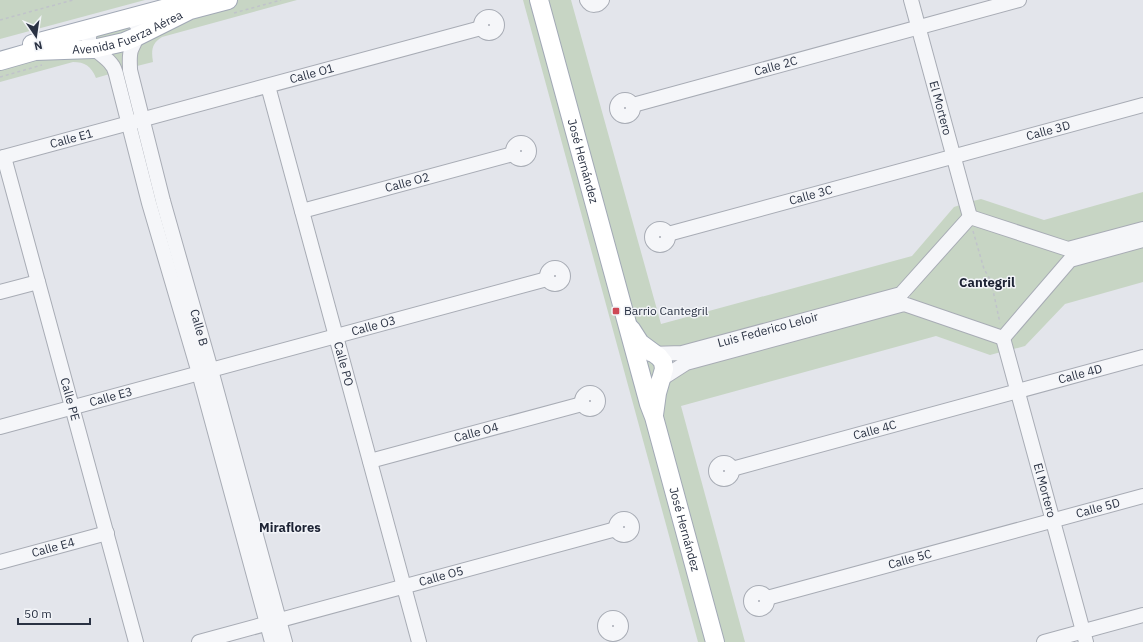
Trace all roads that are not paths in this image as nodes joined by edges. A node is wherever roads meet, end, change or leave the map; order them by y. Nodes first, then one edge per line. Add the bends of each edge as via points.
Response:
1 (196, 0) edge
2 (228, 0) edge
3 (539, 0) edge
4 (587, 0) edge
5 (602, 0) edge
6 (911, 0) edge
7 (1019, 0) edge
8 (128, 18) junction
9 (94, 27) junction
10 (918, 27) junction
11 (481, 28) dead end
12 (138, 36) junction
13 (93, 48) junction
14 (0, 53) edge
15 (0, 61) edge
16 (268, 86) junction
17 (633, 105) dead end
18 (1143, 105) edge
19 (143, 119) junction
20 (129, 123) junction
21 (513, 154) dead end
22 (953, 157) junction
23 (2, 158) edge
24 (302, 211) junction
25 (970, 217) junction
26 (1143, 229) edge
27 (668, 234) dead end
28 (1143, 240) edge
29 (1069, 254) junction
30 (547, 279) dead end
31 (38, 282) junction
32 (0, 292) edge
33 (903, 299) junction
34 (627, 322) junction
35 (336, 336) junction
36 (1003, 338) junction
37 (654, 354) junction
38 (1143, 357) edge
39 (205, 372) junction
40 (640, 372) junction
41 (662, 378) junction
42 (1017, 391) junction
43 (582, 404) dead end
44 (72, 408) junction
45 (654, 417) junction
46 (0, 427) edge
47 (370, 462) junction
48 (732, 469) dead end
49 (1143, 496) edge
50 (1053, 520) junction
51 (616, 529) dead end
52 (107, 533) junction
53 (0, 562) edge
54 (404, 587) junction
55 (766, 598) dead end
56 (1143, 615) edge
57 (273, 622) junction
58 (1084, 637) edge
59 (136, 642) edge
60 (199, 642) edge
61 (272, 642) edge
62 (285, 642) edge
63 (420, 642) edge
64 (715, 642) edge
65 (1044, 642) edge

1 - 8 main road, Avenida Fuerza Aérea
2 - 12 main road, Avenida Fuerza Aérea via 190,10
3 - 34 main road, José Hernández
4 - 5 street via 594,5
6 - 10 street, El Mortero
7 - 10 street, Calle 2C
8 - 9 main road, Avenida Fuerza Aérea
8 - 12 street via 134,20 138,26
9 - 13 street via 89,39
9 - 14 main road, Avenida Fuerza Aérea
10 - 17 street, Calle 2C
10 - 22 street, El Mortero
11 - 16 street, Calle O1
12 - 13 main road, Avenida Fuerza Aérea via 117,44
12 - 19 street, Calle B via 130,52 130,70
13 - 15 main road, Avenida Fuerza Aérea via 35,51
13 - 20 street, Calle B via 112,65
16 - 19 street, Calle O1
16 - 24 street, Calle PO
18 - 22 street, Calle 3D
19 - 20 street, Calle E1
19 - 39 street, Calle B
20 - 23 street, Calle E1
20 - 39 street, Calle B via 149,203
21 - 24 street, Calle O2
22 - 25 street, El Mortero
22 - 27 street, Calle 3C
23 - 31 street, Calle PE
24 - 35 street, Calle PO
25 - 29 street
25 - 33 street
26 - 29 street
28 - 29 street
29 - 36 street
30 - 35 street, Calle O3
31 - 32 street
31 - 44 street, Calle PE
33 - 36 street
33 - 37 street, Luis Federico Leloir via 682,353
33 - 41 street, Luis Federico Leloir via 686,363
34 - 37 main road, José Hernández via 640,343
34 - 40 main road, José Hernández
35 - 39 street, Calle O3
35 - 47 street, Calle PO
36 - 42 street, El Mortero
37 - 40 street, Luis Federico Leloir via 641,358
37 - 41 main road, José Hernández via 662,362
38 - 42 street, Calle 4D
39 - 44 street, Calle E3
39 - 57 street, Calle B
40 - 41 street, Luis Federico Leloir via 649,382 656,382
40 - 45 main road, José Hernández
41 - 45 main road, José Hernández
42 - 48 street, Calle 4C
42 - 50 street, El Mortero
43 - 47 street, Calle O4
44 - 46 street, Calle E3
44 - 52 street, Calle PE
45 - 64 main road, José Hernández
47 - 54 street, Calle PO
49 - 50 street, Calle 5D
50 - 55 street, Calle 5C
50 - 58 street, El Mortero
51 - 54 street, Calle O5
52 - 53 street, Calle E4
52 - 59 street, Calle PE
54 - 57 street, Calle O5
54 - 63 street, Calle PO
56 - 58 street
57 - 60 street, Calle O5
57 - 61 street, Calle B
57 - 62 street, Calle B
58 - 65 street

